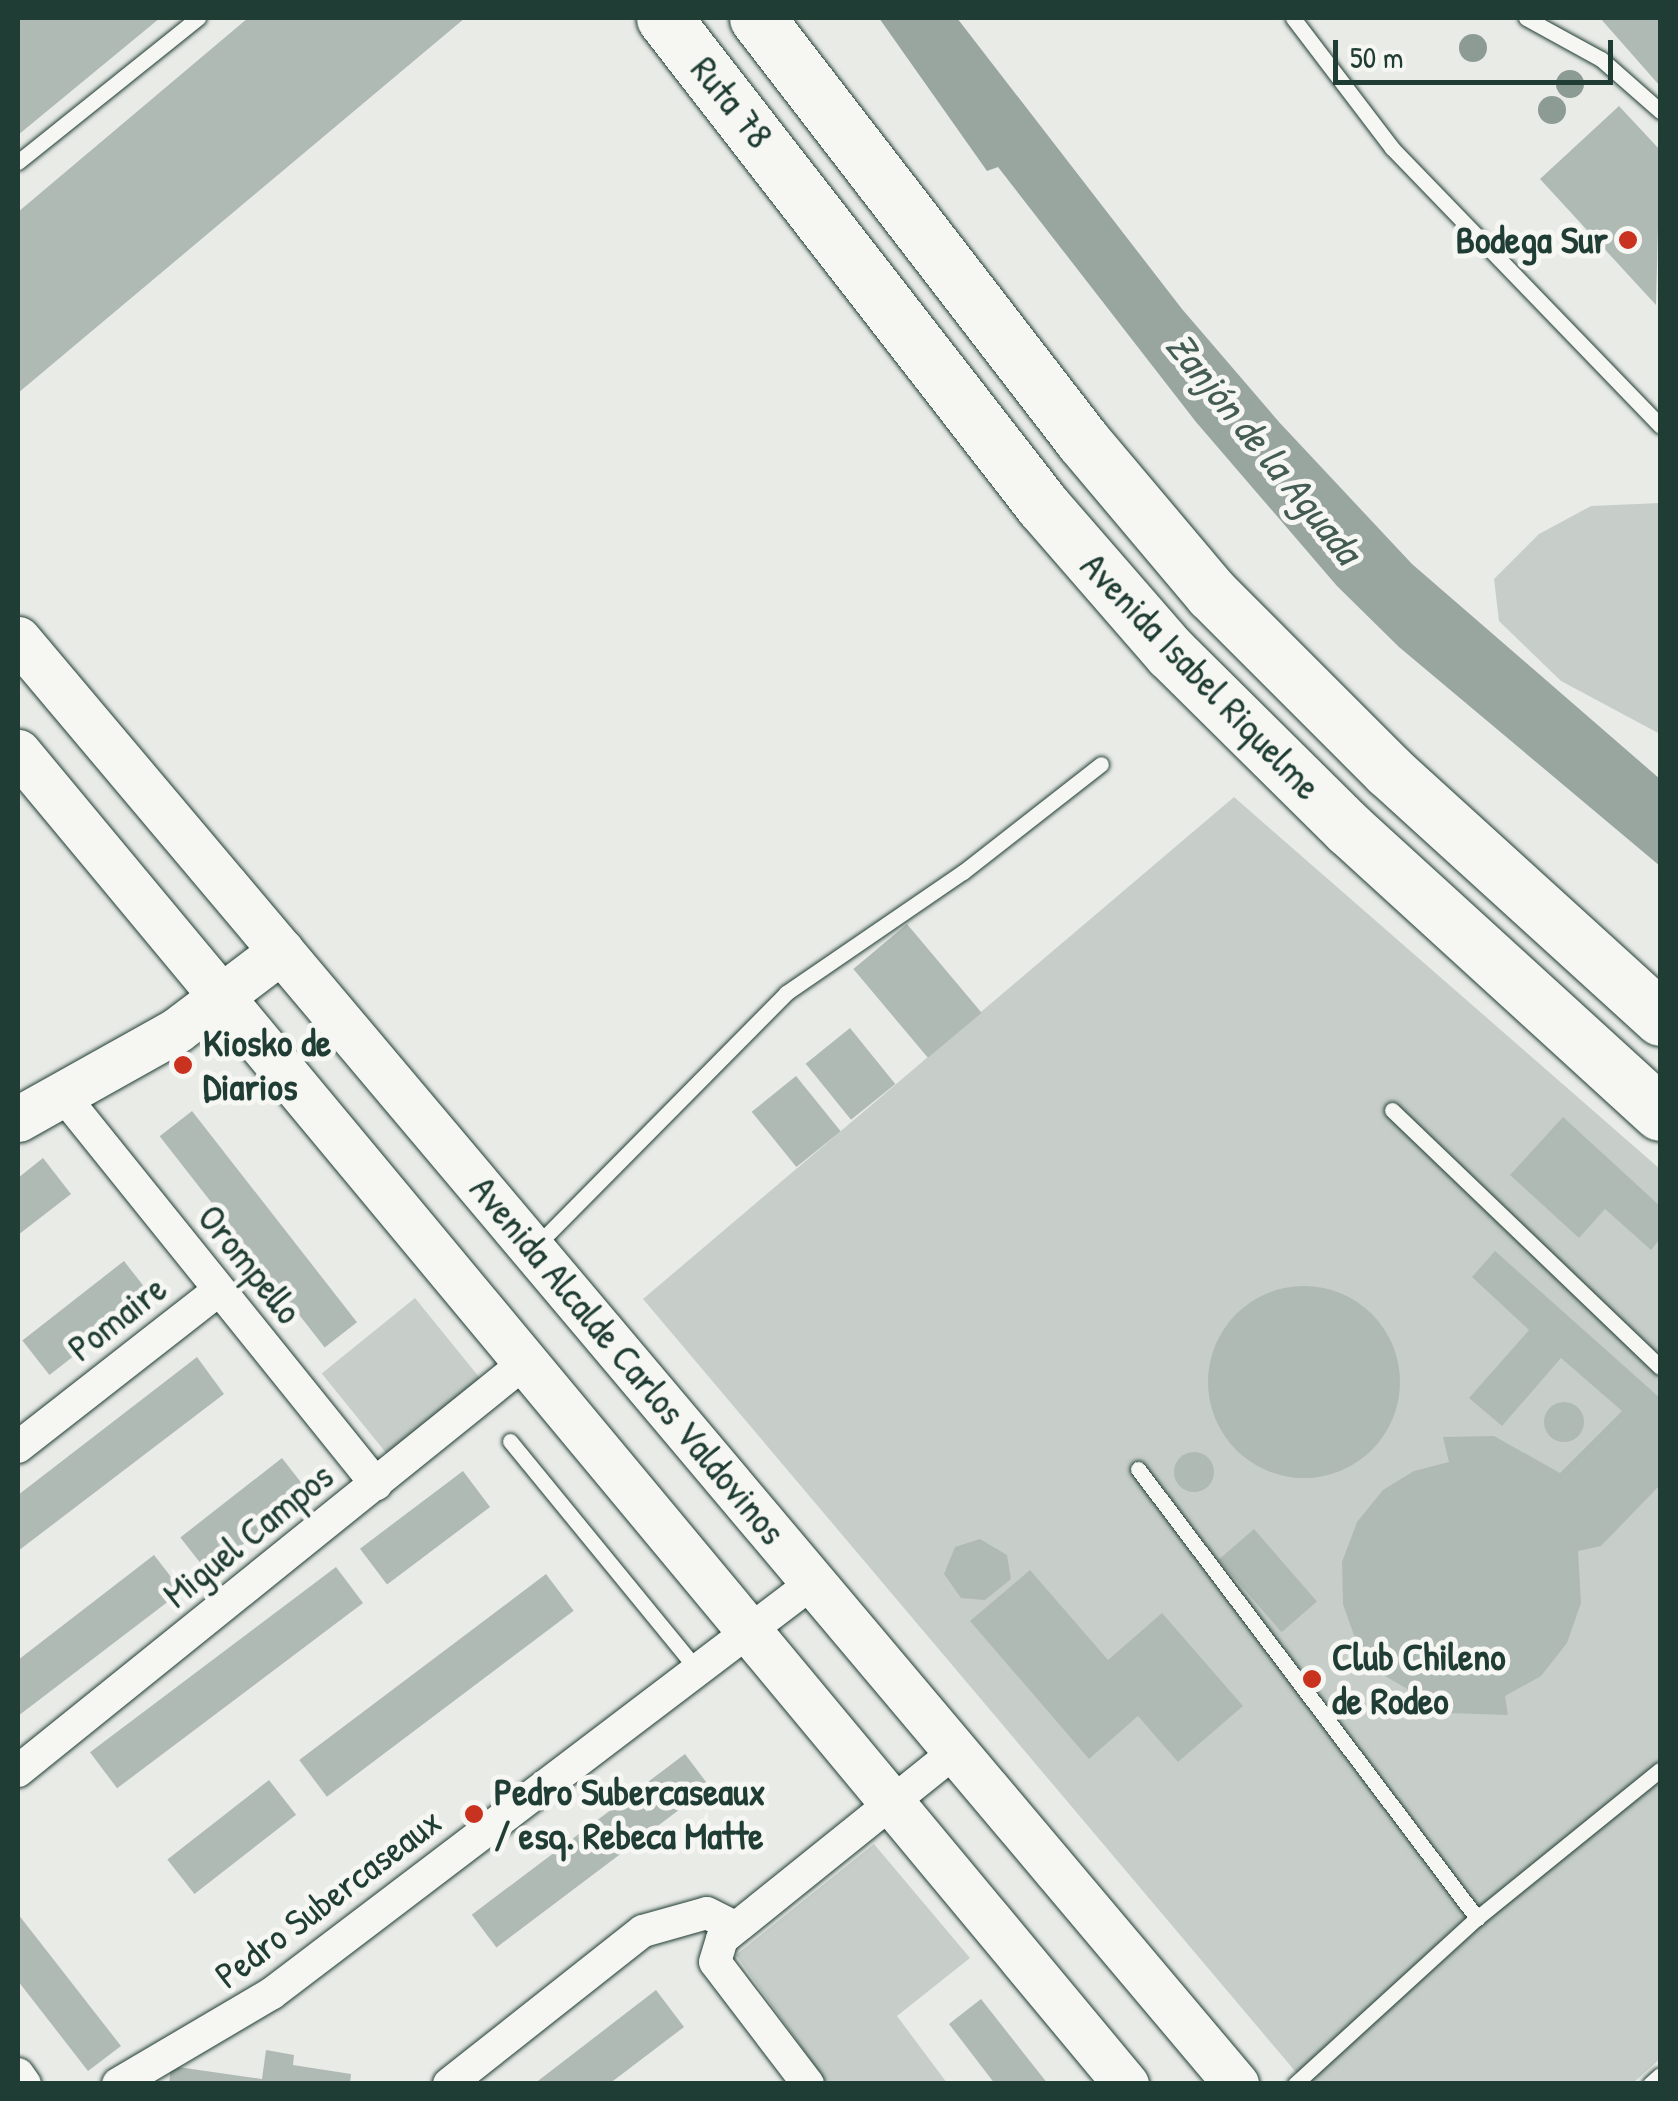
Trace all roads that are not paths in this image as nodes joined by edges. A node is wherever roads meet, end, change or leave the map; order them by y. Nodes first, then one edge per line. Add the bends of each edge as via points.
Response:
1 (198, 18) edge
2 (664, 18) edge
3 (757, 18) edge
4 (1293, 18) edge
5 (1526, 18) edge
6 (1660, 112) edge
7 (854, 142) joint
8 (18, 162) edge
9 (799, 186) joint
10 (1660, 426) edge
11 (18, 639) edge
12 (18, 752) edge
13 (1101, 764) dead end
14 (281, 951) junction
15 (224, 1000) junction
16 (1660, 1018) edge
17 (62, 1094) junction
18 (1392, 1110) dead end
19 (1660, 1112) edge
20 (18, 1119) edge
21 (533, 1248) junction
22 (219, 1290) junction
23 (528, 1360) junction
24 (1660, 1367) edge
25 (510, 1441) dead end
26 (18, 1447) edge
27 (1138, 1470) dead end
28 (376, 1484) junction
29 (816, 1580) junction
30 (746, 1628) junction
31 (695, 1668) junction
32 (957, 1750) junction
33 (1660, 1770) edge
34 (18, 1771) edge
35 (891, 1802) junction
36 (1477, 1918) junction
37 (734, 1926) junction
38 (18, 2074) edge
39 (1660, 2074) edge
40 (25, 2084) edge
41 (118, 2084) edge
42 (448, 2084) edge
43 (808, 2084) edge
44 (1126, 2084) edge
45 (1236, 2084) edge
46 (1294, 2084) edge
47 (1650, 2084) edge

1 - 8 lane
2 - 9 highway, Ruta 78
3 - 7 highway, Ruta 78
4 - 10 lane via 1392,148
5 - 6 lane via 1601,59
7 - 16 highway, Avenida Isabel Riquelme via 1083,441 1212,594 1376,759
9 - 19 highway, Avenida Isabel Riquelme via 1043,506 1171,653 1348,829
11 - 14 main road, Avenida Alcalde Carlos Valdovinos
12 - 15 main road, Avenida Alcalde Carlos Valdovinos
13 - 21 lane via 963,872 786,993
14 - 15 main road
14 - 21 main road, Avenida Alcalde Carlos Valdovinos
15 - 17 main road
15 - 23 main road, Avenida Alcalde Carlos Valdovinos
17 - 20 main road
17 - 22 street, Orompello
18 - 24 lane
21 - 29 main road, Avenida Alcalde Carlos Valdovinos
22 - 26 street, Pomaire
22 - 28 street, Orompello
23 - 28 street, Miguel Campos
23 - 30 main road, Avenida Alcalde Carlos Valdovinos
25 - 31 lane
27 - 36 lane
28 - 34 street, Miguel Campos
29 - 30 street, Pedro Subercaseaux
29 - 32 main road, Avenida Alcalde Carlos Valdovinos
30 - 31 street, Pedro Subercaseaux
30 - 35 main road, Avenida Alcalde Carlos Valdovinos
31 - 41 street, Pedro Subercaseaux via 255,2006
32 - 35 street
32 - 45 main road, Avenida Alcalde Carlos Valdovinos
33 - 36 lane
35 - 37 street
35 - 44 main road, Avenida Alcalde Carlos Valdovinos
36 - 46 lane
37 - 42 street via 708,1913 642,1932
37 - 43 street via 716,1962
38 - 40 street
39 - 47 lane

